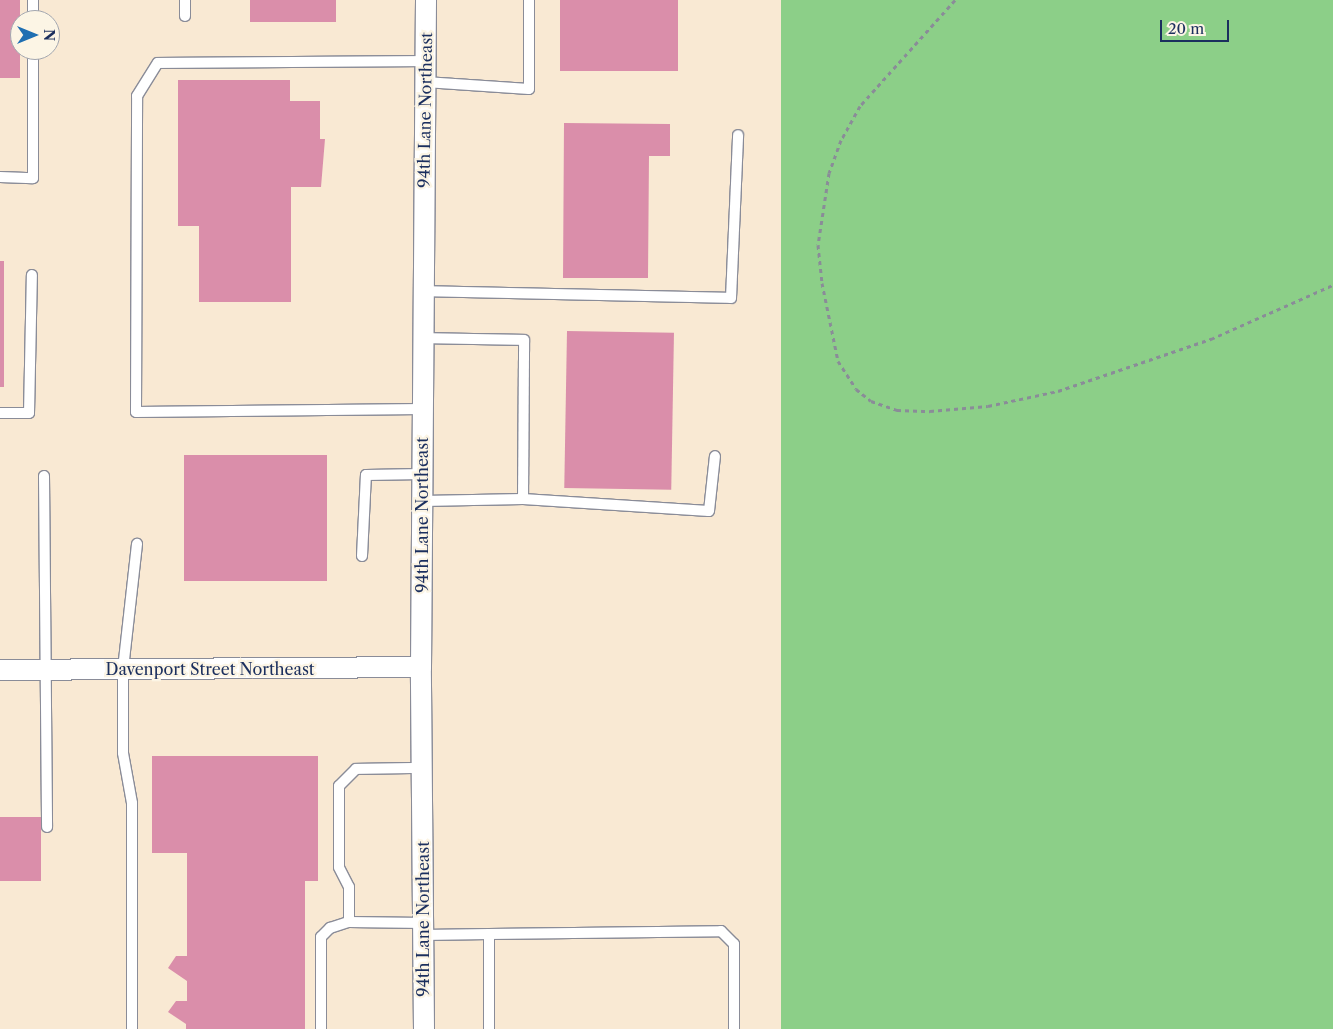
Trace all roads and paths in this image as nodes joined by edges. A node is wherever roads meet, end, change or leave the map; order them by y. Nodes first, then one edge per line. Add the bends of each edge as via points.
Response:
1 (186, 0) edge
2 (426, 0) edge
3 (529, 0) edge
4 (955, 0) edge
5 (185, 16) dead end
6 (33, 60) edge
7 (426, 61) junction
8 (425, 82) junction
9 (738, 135) dead end
10 (0, 177) edge
11 (32, 275) dead end
12 (1333, 285) edge
13 (423, 291) junction
14 (423, 338) junction
15 (423, 409) junction
16 (0, 413) edge
17 (715, 456) dead end
18 (423, 474) junction
19 (44, 476) dead end
20 (423, 500) junction
21 (523, 500) junction
22 (137, 544) dead end
23 (362, 556) dead end
24 (421, 667) junction
25 (123, 669) junction
26 (0, 670) edge
27 (44, 670) junction
28 (423, 768) junction
29 (47, 827) dead end
30 (349, 922) junction
31 (424, 929) junction
32 (489, 934) junction
33 (132, 1029) edge
34 (321, 1029) edge
35 (424, 1029) edge
36 (489, 1029) edge
37 (734, 1029) edge

1 - 5 lane
2 - 7 street, 94th Lane Northeast
3 - 8 lane via 528,89
4 - 12 path via 860,106 841,140 829,173 818,245 823,291 838,360 856,389 871,400 897,410 930,411 988,406 1058,391 1211,339
6 - 10 lane via 33,178
7 - 8 street, 94th Lane Northeast
7 - 15 lane via 158,63 137,96 136,412
8 - 13 street, 94th Lane Northeast
9 - 13 lane via 730,298
11 - 16 lane via 28,413
13 - 14 street, 94th Lane Northeast
14 - 15 street, 94th Lane Northeast
14 - 21 lane via 524,340
15 - 18 street, 94th Lane Northeast
17 - 21 lane via 709,510
18 - 20 street, 94th Lane Northeast
18 - 23 lane via 366,475
19 - 27 lane
20 - 21 lane
20 - 24 street, 94th Lane Northeast
22 - 25 lane
24 - 25 street, Davenport Street Northeast
24 - 28 street, 94th Lane Northeast
25 - 27 street, Davenport Street Northeast
25 - 33 lane via 123,753 132,803
26 - 27 street, Davenport Street Northeast
27 - 29 lane
28 - 30 lane via 356,769 339,786 339,867 349,887
28 - 31 street, 94th Lane Northeast
30 - 31 lane
30 - 34 lane via 330,928 321,937
31 - 32 lane
31 - 35 street, 94th Lane Northeast
32 - 36 lane
32 - 37 lane via 721,931 734,944

